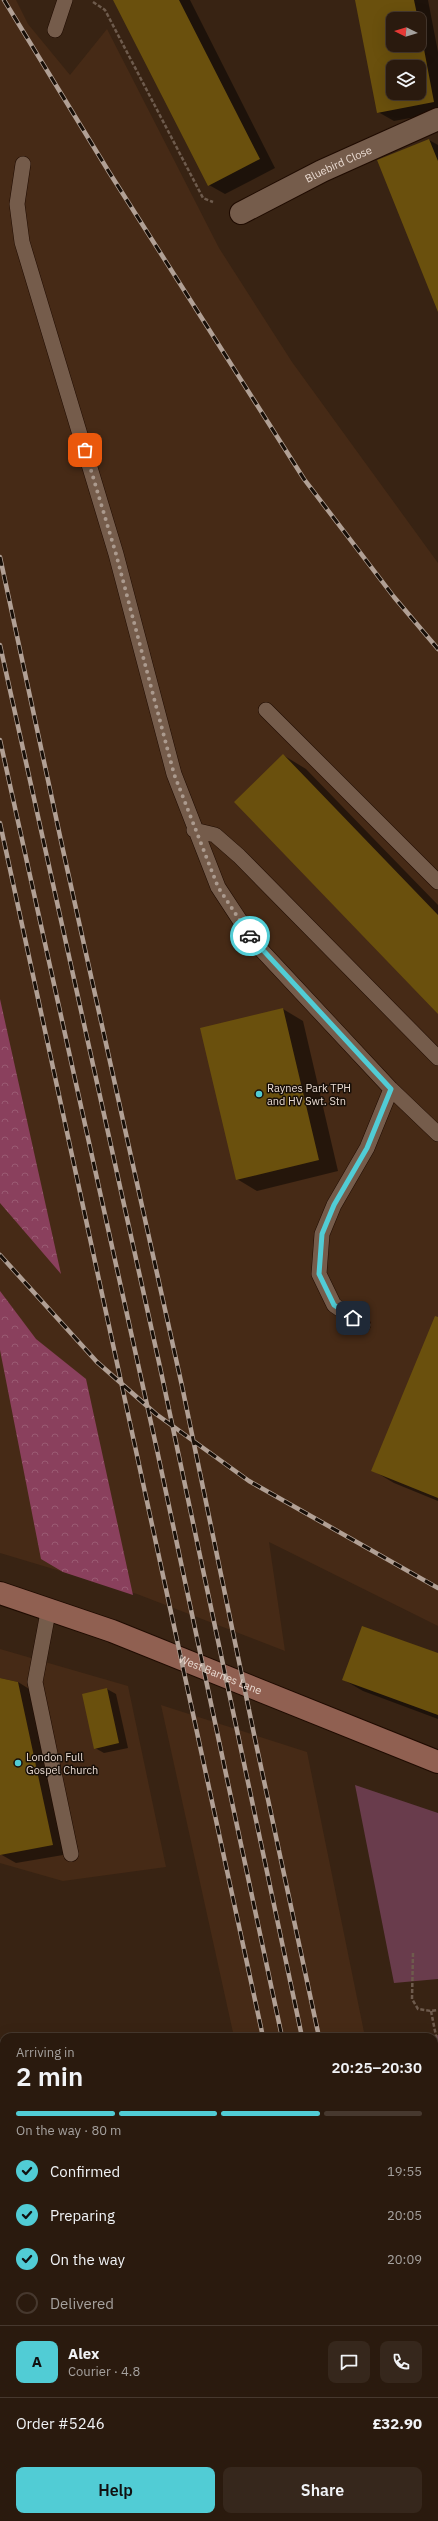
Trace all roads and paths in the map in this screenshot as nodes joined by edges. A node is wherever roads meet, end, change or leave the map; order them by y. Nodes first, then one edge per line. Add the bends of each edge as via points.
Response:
1 (65, 0) edge
2 (91, 0) edge
3 (55, 30) dead end
4 (438, 119) edge
5 (23, 164) dead end
6 (241, 213) joint
7 (266, 710) dead end
8 (194, 830) junction
9 (438, 882) edge
10 (438, 1058) edge
11 (391, 1089) junction
12 (438, 1134) edge
13 (363, 1325) dead end
14 (0, 1593) edge
15 (49, 1608) junction
16 (438, 1762) edge
17 (71, 1854) dead end
18 (413, 1953) dead end
19 (438, 2010) edge
20 (431, 2012) junction
21 (435, 2033) edge

1 - 3 lane
2 - 6 path via 105,10 203,198
4 - 6 street, Bluebird Close via 322,170
5 - 8 lane via 18,204 22,242 116,554 174,774
7 - 9 lane
8 - 10 lane via 215,836 239,856
8 - 11 lane via 218,887 254,942
11 - 12 lane
11 - 13 lane via 367,1148 334,1205 322,1234 319,1274 334,1305
14 - 15 main road, West Barnes Lane
15 - 16 main road, West Barnes Lane
15 - 17 lane via 35,1682
18 - 20 path via 412,2000 418,2009
19 - 20 path
20 - 21 path

